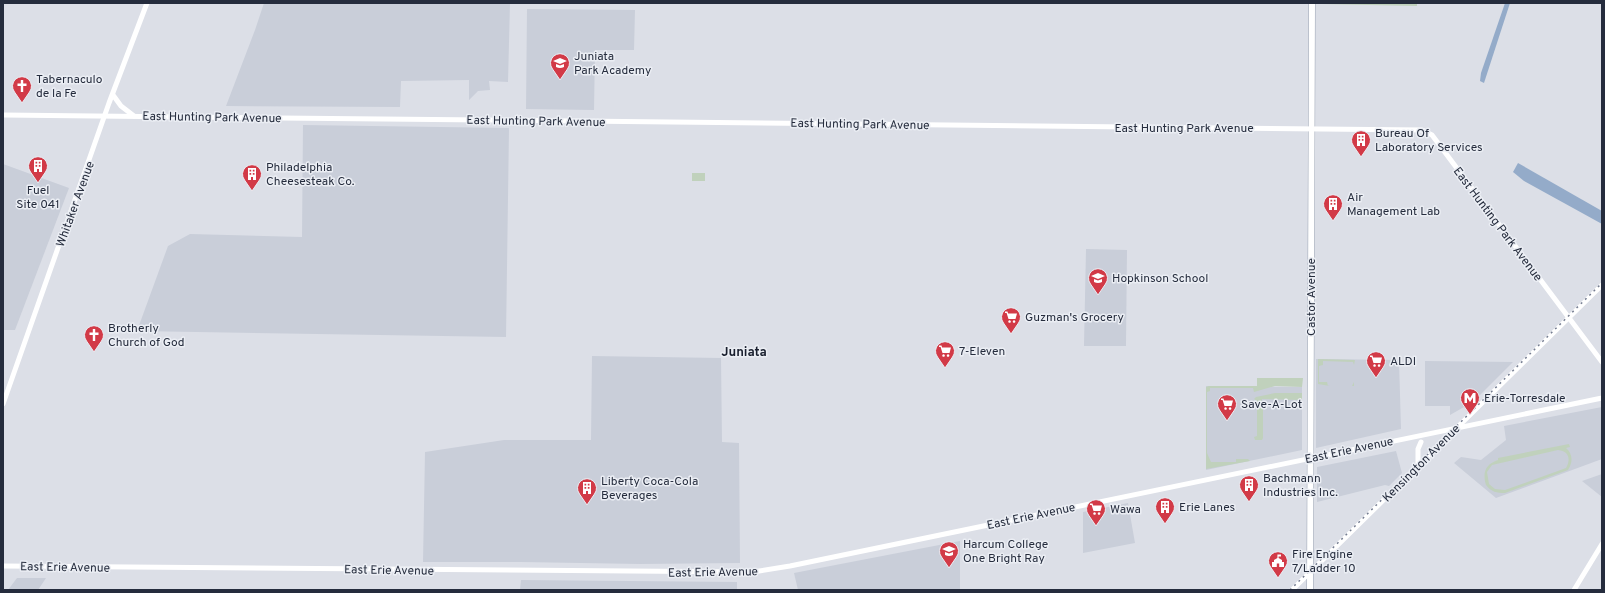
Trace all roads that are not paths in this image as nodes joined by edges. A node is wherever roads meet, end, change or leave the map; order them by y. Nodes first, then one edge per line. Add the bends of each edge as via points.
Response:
1 (147, 3) edge
2 (1312, 3) edge
3 (113, 95) junction
4 (3, 115) edge
5 (106, 116) junction
6 (135, 116) junction
7 (1312, 129) junction
8 (1602, 285) edge
9 (1568, 318) junction
10 (1602, 362) edge
11 (1602, 398) edge
12 (3, 404) edge
13 (1456, 428) junction
14 (1421, 442) dead end
15 (1310, 458) junction
16 (1418, 466) junction
17 (1602, 544) edge
18 (3, 566) edge
19 (1310, 572) junction
20 (1292, 590) edge
21 (1310, 590) edge
22 (1574, 590) edge

1 - 3 main road, Whitaker Avenue
2 - 7 main road, Castor Avenue
3 - 5 main road, Whitaker Avenue
3 - 6 main road via 125,110
4 - 5 main road, East Hunting Park Avenue
5 - 6 main road, East Hunting Park Avenue
5 - 12 main road, Whitaker Avenue
6 - 7 main road, East Hunting Park Avenue
7 - 9 main road, East Hunting Park Avenue via 1422,130 1432,135
7 - 15 main road, Castor Avenue
8 - 9 main road, Kensington Avenue
9 - 10 main road, East Hunting Park Avenue
9 - 13 main road, Kensington Avenue
11 - 13 main road, East Erie Avenue
13 - 15 main road, East Erie Avenue
13 - 16 main road, Kensington Avenue
14 - 16 main road via 1418,449
15 - 18 main road, East Erie Avenue via 753,572
15 - 19 main road, Castor Avenue
16 - 19 main road, Kensington Avenue
17 - 22 main road
19 - 20 main road, Kensington Avenue
19 - 21 main road, Castor Avenue

